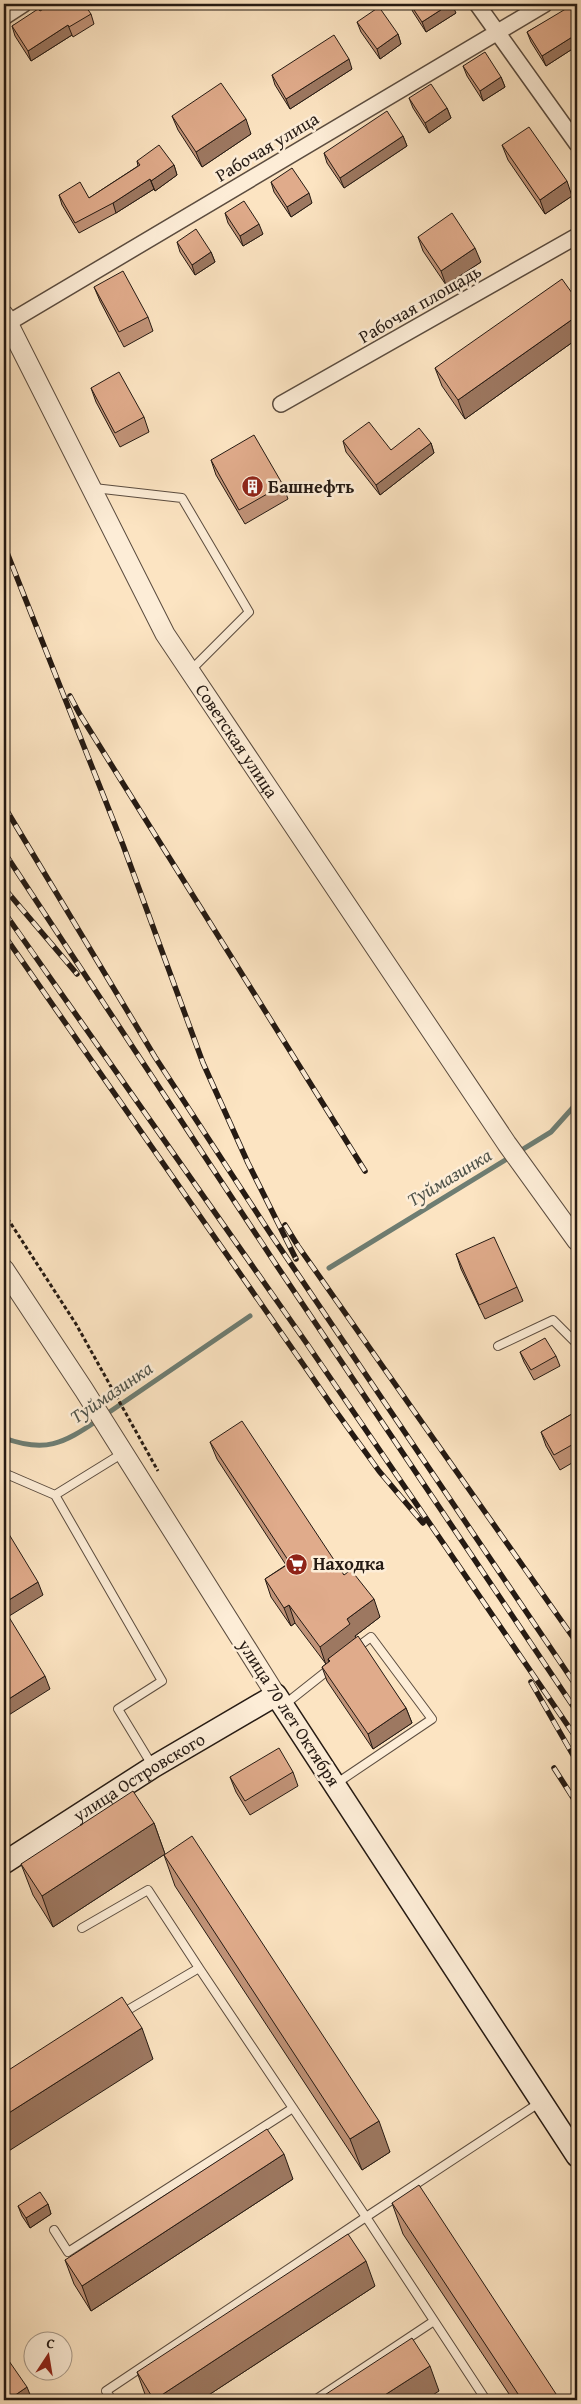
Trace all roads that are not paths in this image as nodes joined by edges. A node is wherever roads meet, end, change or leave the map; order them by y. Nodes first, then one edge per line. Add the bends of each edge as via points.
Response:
1 (24, 4) edge
2 (476, 4) edge
3 (545, 4) edge
4 (4, 17) edge
5 (497, 32) junction
6 (577, 144) edge
7 (577, 236) edge
8 (6, 319) edge
9 (281, 404) dead end
10 (91, 488) junction
11 (190, 671) junction
12 (577, 1241) edge
13 (4, 1269) edge
14 (577, 1344) edge
15 (498, 1346) dead end
16 (123, 1453) junction
17 (4, 1473) edge
18 (55, 1495) junction
19 (349, 1654) edge
20 (342, 1660) edge
21 (280, 1700) junction
22 (153, 1767) junction
23 (335, 1784) junction
24 (4, 1863) edge
25 (82, 1928) dead end
26 (199, 1968) junction
27 (114, 2018) edge
28 (541, 2101) junction
29 (293, 2108) junction
30 (577, 2156) edge
31 (366, 2217) junction
32 (54, 2230) dead end
33 (434, 2321) junction
34 (112, 2400) edge
35 (315, 2400) edge
36 (486, 2400) edge

1 - 4 street
2 - 5 street
3 - 5 street, Рабочая улица
5 - 6 street
5 - 8 street, Рабочая улица
7 - 9 street, Рабочая площадь
8 - 10 street, Советская улица
10 - 11 street, Советская улица via 165,634
10 - 11 lane via 182,498 249,612
11 - 12 street, Советская улица via 507,1144
13 - 16 street, улица 70 лет Октября
14 - 15 lane via 553,1320
16 - 18 lane
16 - 21 street, улица 70 лет Октября
17 - 18 lane
18 - 22 lane via 162,1681 118,1709
19 - 23 lane via 371,1637 432,1719
20 - 21 lane
21 - 22 main road, улица Островского
21 - 23 main road, улица 70 лет Октября
22 - 24 main road, улица Островского
23 - 28 main road, улица 70 лет Октября
25 - 26 lane via 148,1890
26 - 27 lane
26 - 29 lane
28 - 30 main road, улица 70 лет Октября
28 - 31 lane
29 - 31 lane
29 - 32 lane via 68,2252
31 - 33 lane
31 - 34 lane via 106,2391
33 - 35 lane
33 - 36 lane

